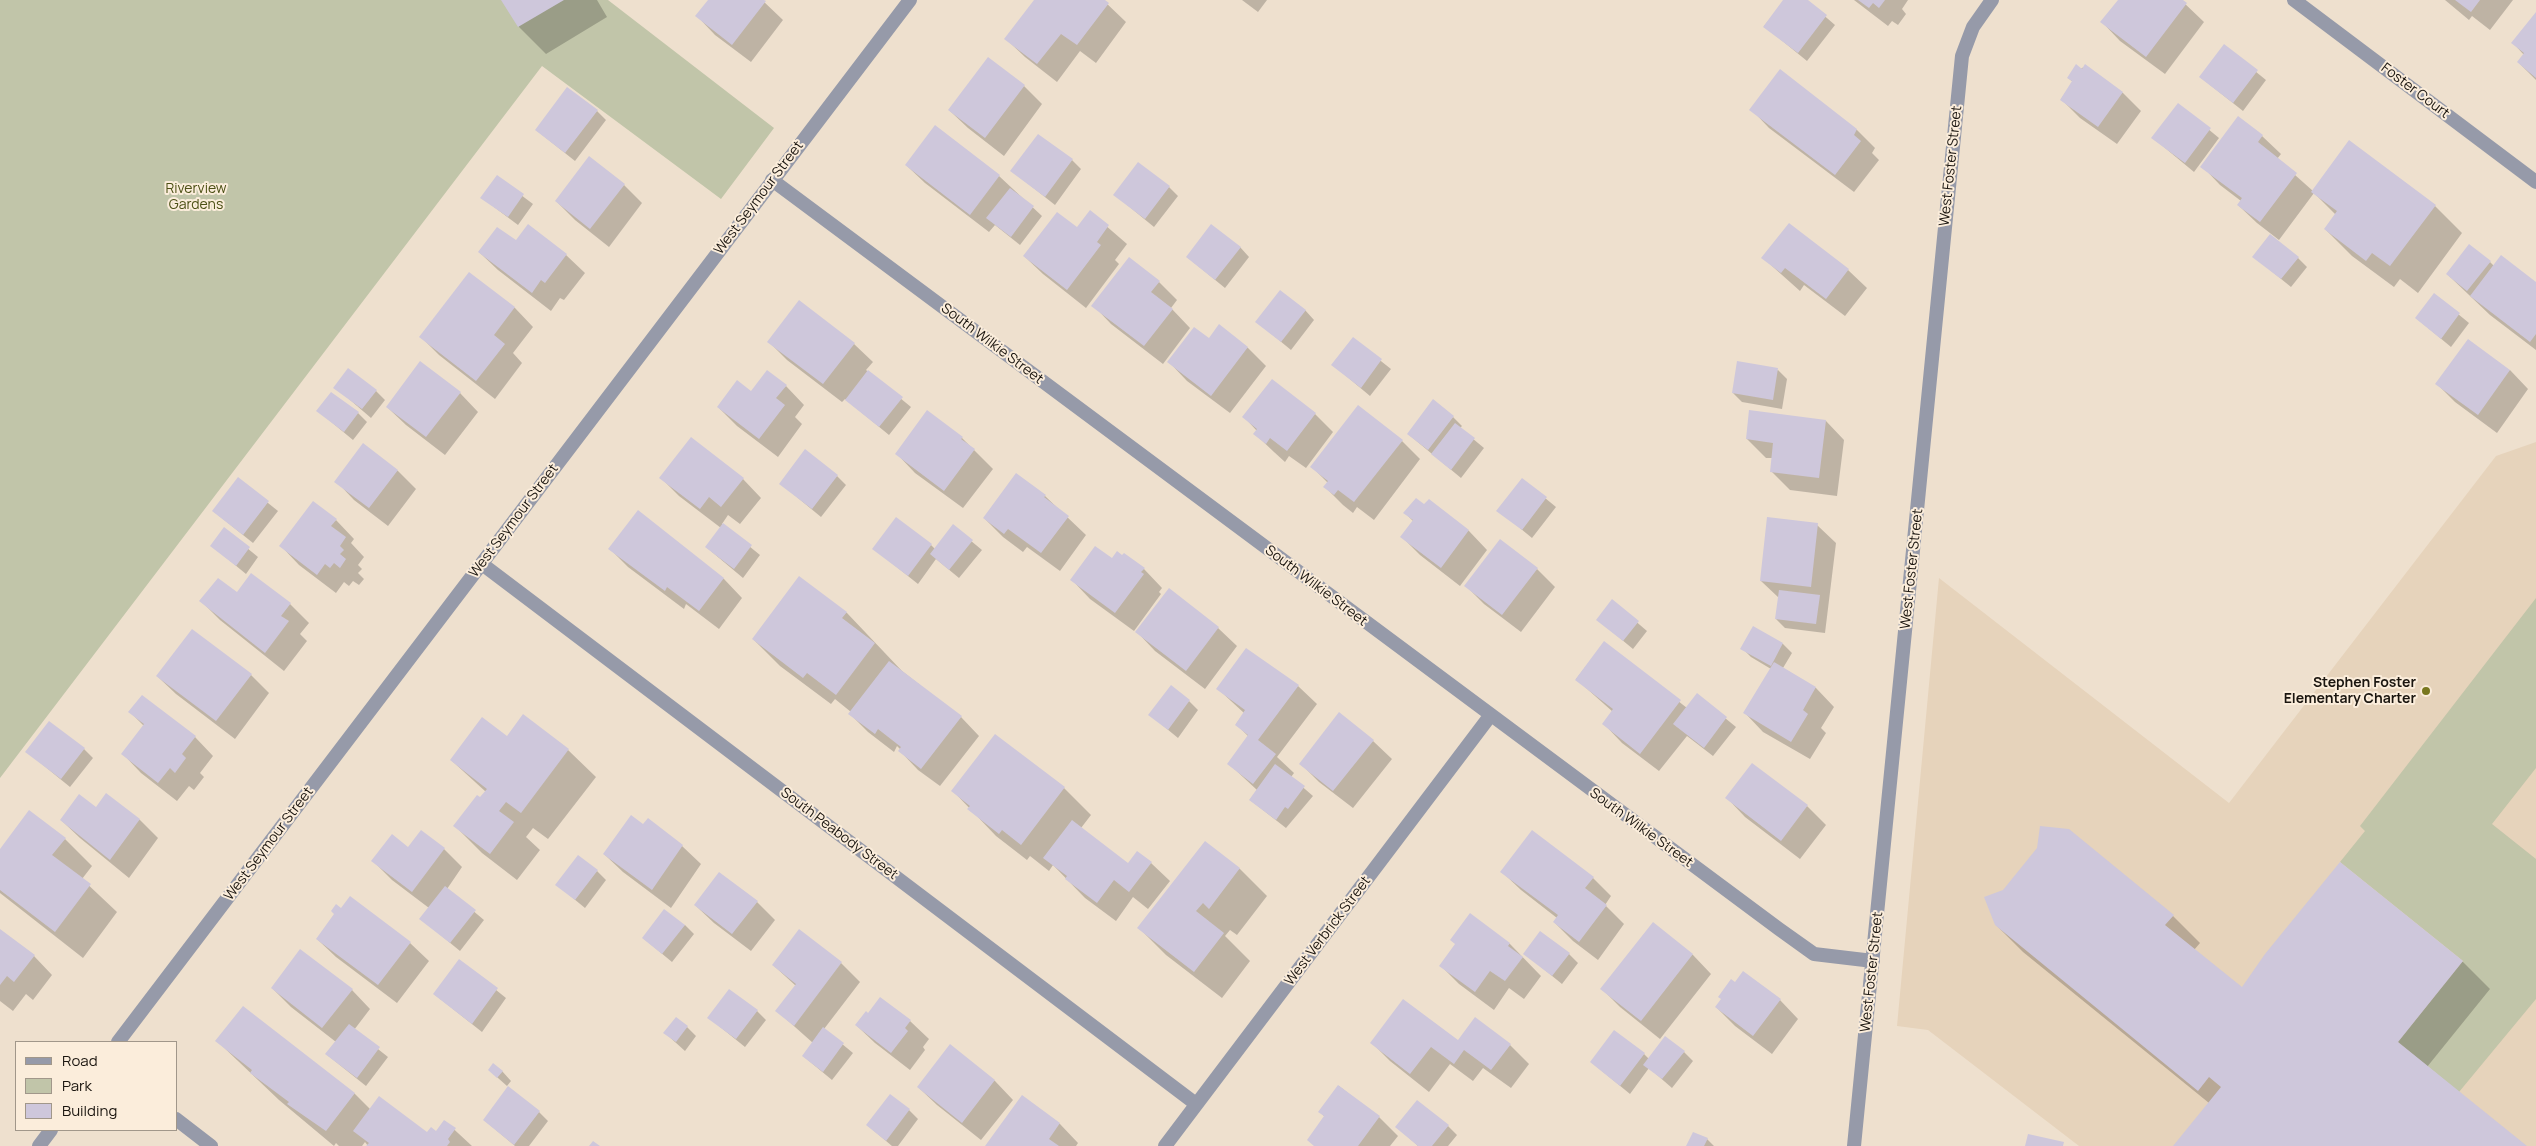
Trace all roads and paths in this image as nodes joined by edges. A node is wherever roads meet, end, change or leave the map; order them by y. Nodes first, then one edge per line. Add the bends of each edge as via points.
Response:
1 (910, 0) edge
2 (1992, 0) edge
3 (2294, 0) edge
4 (772, 180) junction
5 (2536, 182) edge
6 (482, 564) junction
7 (1490, 716) junction
8 (1873, 961) junction
9 (119, 1041) edge
10 (1196, 1104) junction
11 (178, 1121) edge
12 (50, 1131) edge
13 (38, 1146) edge
14 (211, 1146) edge
15 (1165, 1146) edge
16 (1854, 1146) edge

1 - 4 street, West Seymour Street
2 - 8 street, West Foster Street via 1973,27 1962,56
3 - 5 street, Foster Court
4 - 6 street, West Seymour Street
4 - 7 street, South Wilkie Street
6 - 9 street, West Seymour Street
6 - 10 street, South Peabody Street
7 - 8 street, South Wilkie Street via 1814,954
7 - 10 street, West Verbrick Street
8 - 16 street, West Foster Street
10 - 15 street, West Verbrick Street
11 - 14 street
12 - 13 street

